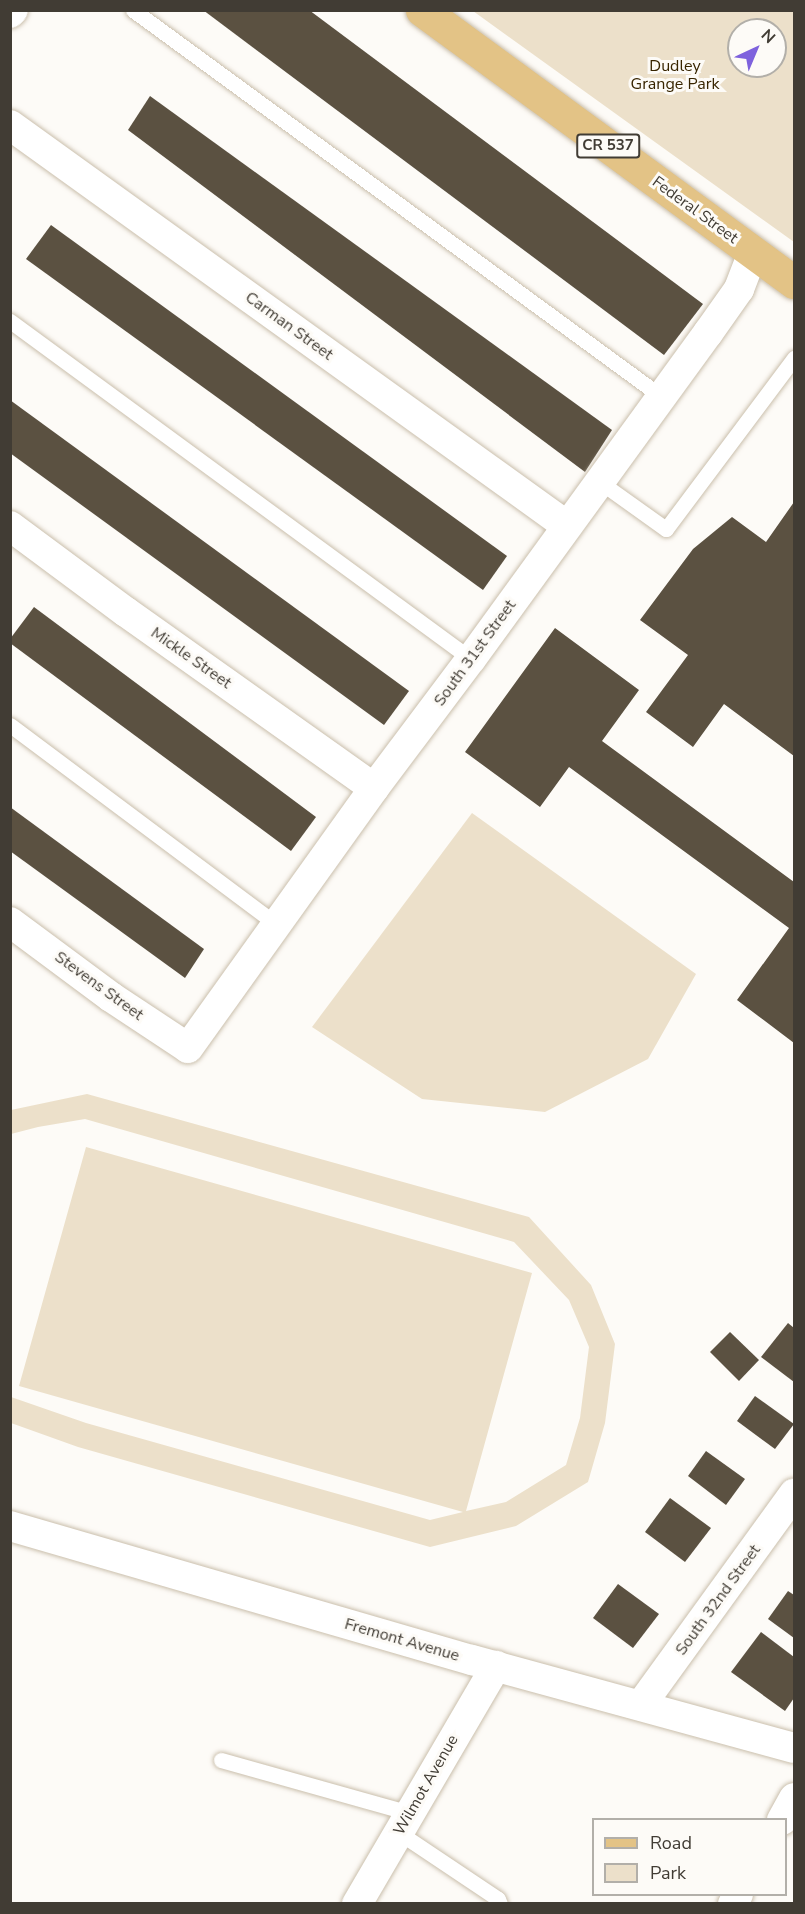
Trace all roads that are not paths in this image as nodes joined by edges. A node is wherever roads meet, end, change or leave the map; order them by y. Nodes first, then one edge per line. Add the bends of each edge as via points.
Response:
1 (133, 10) edge
2 (422, 10) edge
3 (10, 125) edge
4 (753, 252) junction
5 (795, 282) edge
6 (10, 321) edge
7 (795, 358) edge
8 (662, 397) junction
9 (600, 482) junction
10 (10, 526) edge
11 (567, 526) junction
12 (471, 659) junction
13 (10, 725) edge
14 (374, 788) junction
15 (10, 922) edge
16 (277, 925) junction
17 (188, 1048) joint
18 (795, 1494) edge
19 (10, 1526) edge
20 (496, 1666) junction
21 (641, 1705) junction
22 (795, 1748) edge
23 (220, 1760) dead end
24 (795, 1798) edge
25 (783, 1818) edge
26 (404, 1823) junction
27 (357, 1904) edge
28 (500, 1904) edge

1 - 8 lane
2 - 4 main road, Federal Street / CR 537
3 - 11 street, Carman Street
4 - 5 main road, Federal Street / CR 537
4 - 8 street, South 31st Street via 739,289
6 - 12 lane
7 - 9 lane via 666,529
8 - 9 street, South 31st Street
9 - 11 street, South 31st Street
10 - 14 street, Mickle Street
11 - 12 street, South 31st Street
12 - 14 street, South 31st Street
13 - 16 lane
14 - 16 street, South 31st Street
15 - 17 street, Stevens Street
16 - 17 street, South 31st Street
18 - 21 street, South 32nd Street
19 - 20 street, Fremont Avenue
20 - 21 street, Fremont Avenue
20 - 26 street, Wilmot Avenue
21 - 22 street, Fremont Avenue
23 - 26 lane
24 - 25 street
26 - 27 street, Wilmot Avenue
26 - 28 lane

